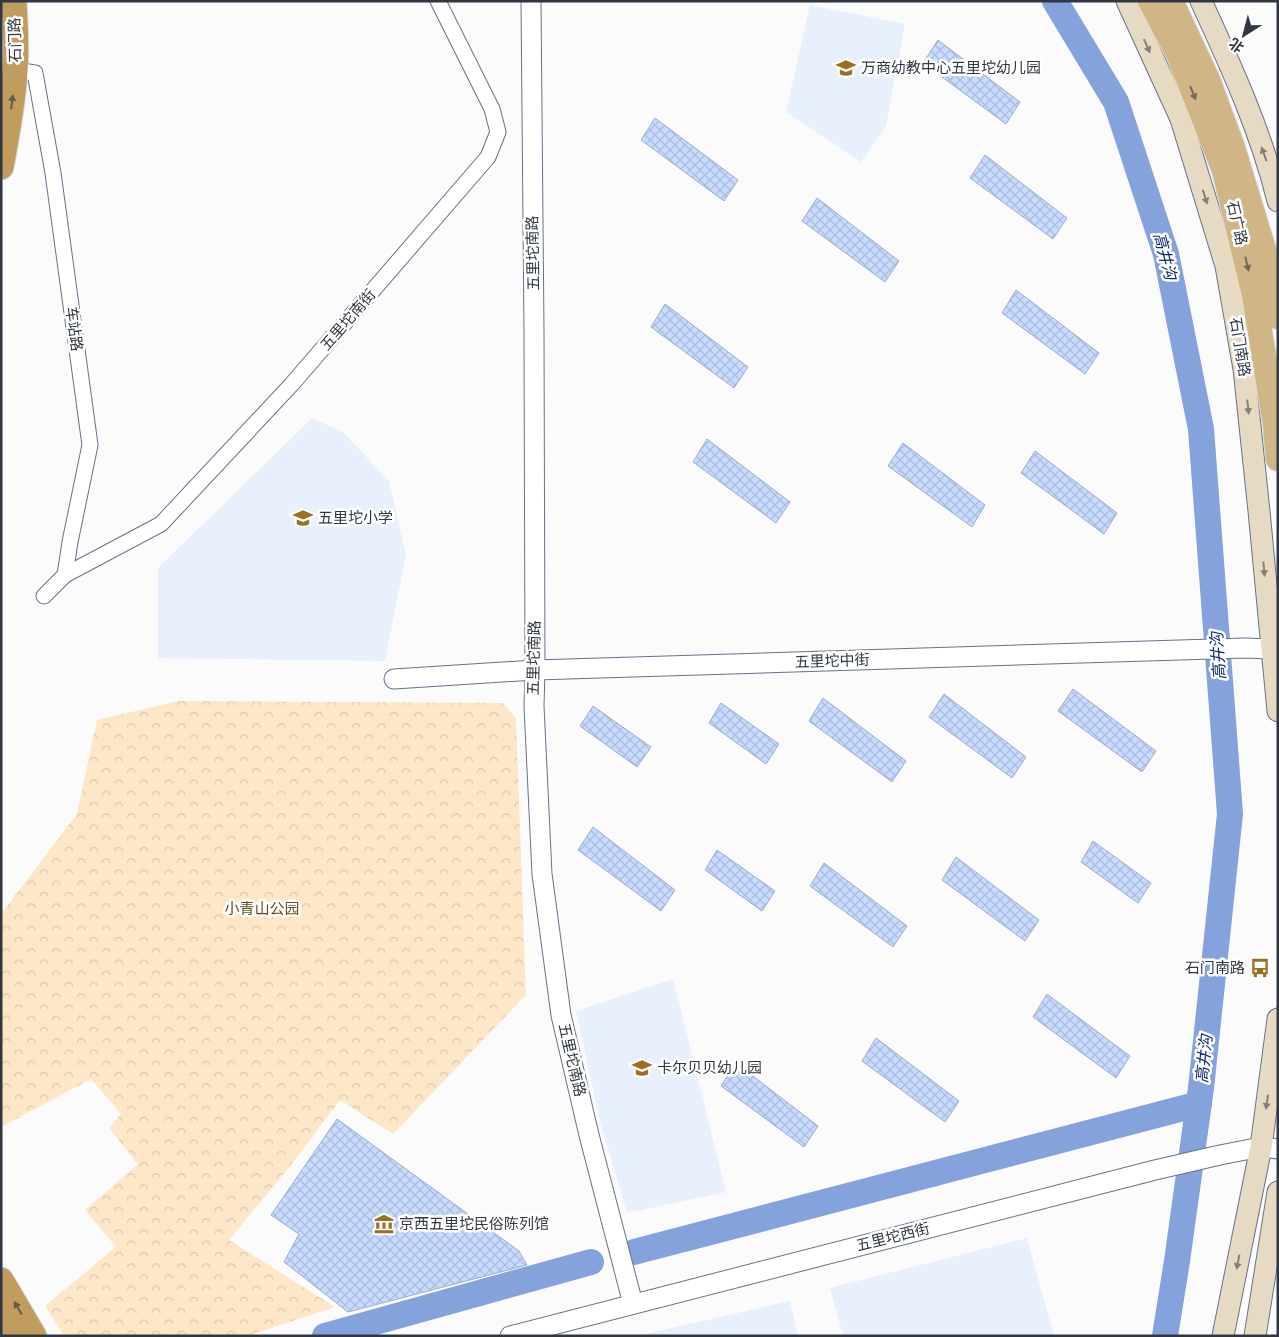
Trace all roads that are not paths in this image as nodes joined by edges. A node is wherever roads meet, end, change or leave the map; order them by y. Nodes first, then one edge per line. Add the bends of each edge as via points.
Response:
1 (5, 1) edge
2 (14, 1) edge
3 (438, 1) edge
4 (531, 1) edge
5 (1127, 1) edge
6 (1150, 1) edge
7 (1171, 1) edge
8 (1201, 1) edge
9 (1, 6) edge
10 (15, 70) junction
11 (1, 167) edge
12 (1278, 201) edge
13 (1278, 317) edge
14 (1278, 459) edge
15 (65, 575) junction
16 (44, 596) dead end
17 (1271, 649) junction
18 (535, 670) junction
19 (394, 679) dead end
20 (1278, 711) edge
21 (1278, 1019) edge
22 (1269, 1148) edge
23 (1278, 1192) edge
24 (1, 1280) edge
25 (633, 1304) junction
26 (1, 1319) edge
27 (11, 1336) edge
28 (34, 1336) edge
29 (510, 1336) edge
30 (1223, 1336) edge
31 (1255, 1336) edge

1 - 9 main road
2 - 10 highway, 石门路
3 - 15 street, 五里坨南街 via 492,109 498,132 488,157 292,384 161,524
4 - 18 street, 五里坨南路
5 -> 17 main road, 石门南路 via 1180,119 1226,266 1244,369
6 -> 14 main road, 石广路 via 1179,56 1224,170 1254,295
7 - 13 main road, 石广路 via 1208,80 1233,148 1268,263
12 -> 8 main road via 1238,80
11 -> 10 highway, 石门路
10 - 15 street, 车站路 via 35,73 53,173 90,445
15 - 16 street
17 - 18 street, 五里坨中街
17 - 20 main road, 石门南路
18 - 19 street, 五里坨中街
18 - 25 street, 五里坨南路 via 542,874 561,1015
21 -> 22 main road
22 - 25 street, 五里坨西街 via 1155,1170
22 -> 30 main road
23 - 31 main road
28 -> 24 highway
25 - 29 street, 五里坨西街
26 - 27 highway

